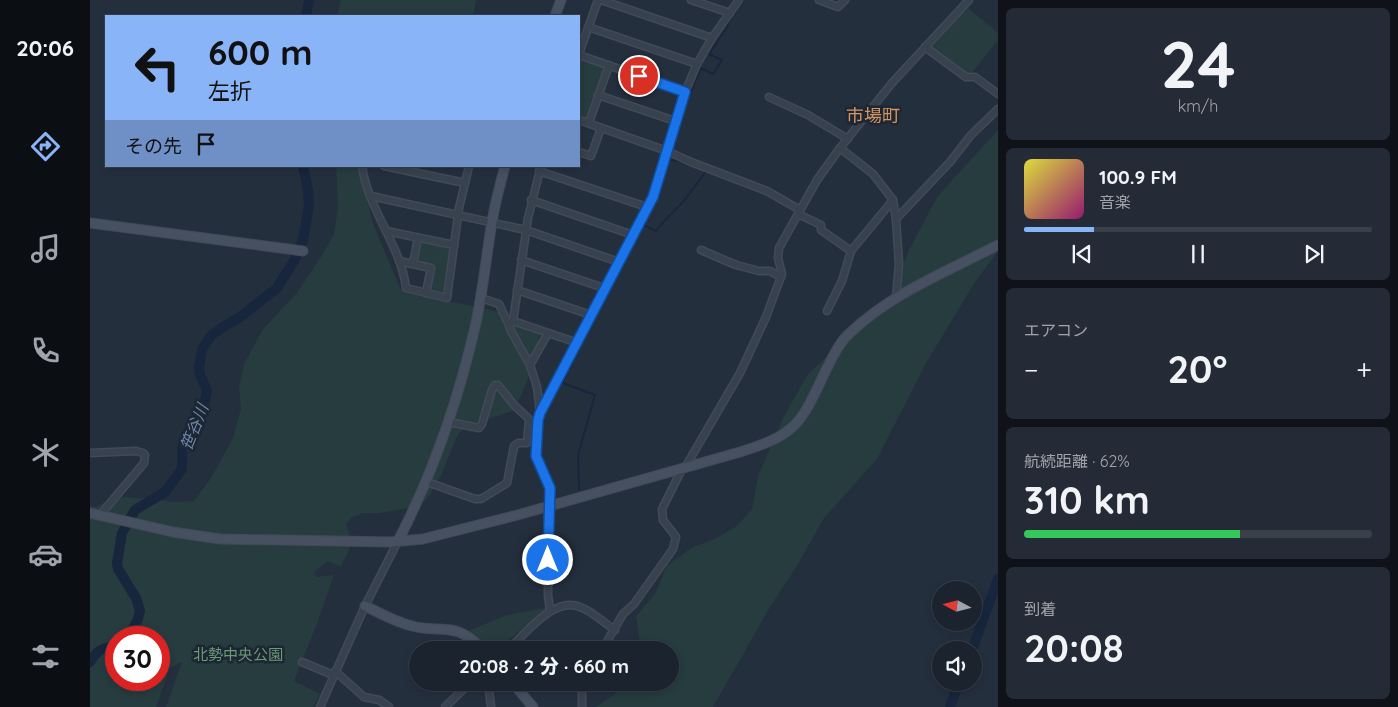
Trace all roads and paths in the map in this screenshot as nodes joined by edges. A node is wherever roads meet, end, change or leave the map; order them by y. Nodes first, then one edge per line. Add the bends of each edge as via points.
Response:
1 (561, 0) edge
2 (599, 0) edge
3 (691, 0) edge
4 (739, 0) edge
5 (818, 0) edge
6 (846, 0) edge
7 (969, 0) edge
8 (730, 13) junction
9 (555, 15) edge
10 (588, 27) junction
11 (712, 38) junction
12 (925, 48) junction
13 (580, 51) edge
14 (580, 54) edge
15 (697, 64) junction
16 (608, 65) junction
17 (685, 92) junction
18 (998, 94) edge
19 (598, 95) junction
20 (769, 97) dead end
21 (998, 109) edge
22 (580, 120) edge
23 (675, 121) junction
24 (589, 123) junction
25 (601, 128) junction
26 (848, 139) junction
27 (840, 148) junction
28 (667, 151) junction
29 (580, 152) edge
30 (362, 167) edge
31 (389, 167) edge
32 (469, 167) edge
33 (505, 167) edge
34 (540, 168) edge
35 (465, 183) junction
36 (371, 196) junction
37 (531, 200) junction
38 (893, 200) junction
39 (647, 207) junction
40 (799, 212) junction
41 (458, 214) junction
42 (896, 219) junction
43 (492, 222) junction
44 (90, 223) edge
45 (526, 230) junction
46 (386, 231) junction
47 (633, 235) junction
48 (418, 238) junction
49 (998, 245) edge
50 (454, 246) junction
51 (299, 250) dead end
52 (701, 250) dead end
53 (851, 251) junction
54 (778, 258) junction
55 (521, 260) junction
56 (399, 261) junction
57 (618, 262) junction
58 (413, 264) junction
59 (770, 271) junction
60 (781, 277) junction
61 (604, 288) junction
62 (517, 290) junction
63 (426, 293) junction
64 (481, 298) junction
65 (896, 298) junction
66 (827, 311) dead end
67 (591, 315) junction
68 (511, 323) junction
69 (548, 333) junction
70 (578, 343) junction
71 (530, 364) junction
72 (540, 413) junction
73 (449, 422) junction
74 (90, 453) edge
75 (685, 467) junction
76 (427, 482) junction
77 (549, 506) junction
78 (90, 512) edge
79 (101, 514) junction
80 (398, 541) junction
81 (364, 606) junction
82 (550, 611) junction
83 (615, 630) junction
84 (475, 641) edge
85 (518, 641) edge
86 (608, 641) edge
87 (302, 662) dead end
88 (334, 673) junction
89 (462, 691) edge
90 (489, 691) edge
91 (520, 691) edge
92 (582, 691) edge
93 (320, 707) edge
94 (388, 707) edge
95 (445, 707) edge
96 (491, 707) edge
97 (533, 707) edge
98 (582, 707) edge

1 - 9 street
2 - 10 street
2 - 11 street
3 - 8 street
4 - 8 street
5 - 6 street via 838,7
7 - 12 street
8 - 11 street
10 - 13 street
10 - 15 street
11 - 15 street
12 - 18 street via 966,77 974,77
12 - 26 street via 892,83
14 - 16 street
15 - 17 street
16 - 17 street
16 - 19 street
17 - 23 street
19 - 23 street
19 - 24 street
20 - 26 street
21 - 42 street
22 - 24 street
23 - 28 street
24 - 25 street
25 - 28 street
25 - 29 street via 591,156
26 - 27 street
27 - 38 street via 873,174
27 - 40 street
28 - 39 street
28 - 40 street via 767,190
30 - 36 street
31 - 35 street
32 - 35 street
33 - 43 street
34 - 37 street
34 - 39 street
35 - 41 street
36 - 41 street
36 - 46 street
37 - 45 street
37 - 47 street
38 - 42 street
38 - 53 street
39 - 47 street
40 - 53 street via 821,225 821,230
40 - 54 street
41 - 43 street
41 - 50 street
42 - 65 street via 899,264
43 - 45 street
43 - 64 street
44 - 51 street
45 - 55 street
45 - 57 street
46 - 48 street
46 - 56 street
47 - 57 street
48 - 50 street
48 - 58 street
49 - 65 street
50 - 63 street via 447,298
52 - 59 street via 736,266
53 - 66 street via 842,281
54 - 59 street
54 - 60 street
55 - 61 street
55 - 62 street
56 - 58 street
56 - 63 street via 406,288
57 - 61 street
58 - 63 street via 431,268
59 - 60 street
60 - 75 street via 740,373
61 - 67 street
62 - 67 street
62 - 68 street
64 - 68 street via 498,304
64 - 73 street
65 - 75 street via 846,337 805,414 788,432 766,444
67 - 70 street
68 - 69 street
68 - 71 street via 511,331
69 - 70 street
69 - 71 street
70 - 72 street
71 - 72 street
72 - 77 street via 536,456 550,488
73 - 76 street
73 - 76 street via 481,427 492,390 498,385 528,419 527,443 514,446 507,483 481,499
74 - 79 street via 136,451 143,452 145,456 144,463
75 - 77 street
75 - 83 street via 662,509 663,520 676,537 673,549 634,604 623,614
76 - 80 street
77 - 80 street via 423,539
77 - 82 street
78 - 79 street
79 - 80 street via 173,532 220,539
80 - 81 street
81 - 84 street via 408,625 456,631
81 - 88 street
82 - 83 street via 558,606 579,606
82 - 85 street
83 - 86 street
87 - 88 street
88 - 93 street
88 - 94 street via 364,697 379,700
89 - 95 street
90 - 96 street
91 - 97 street
92 - 98 street

